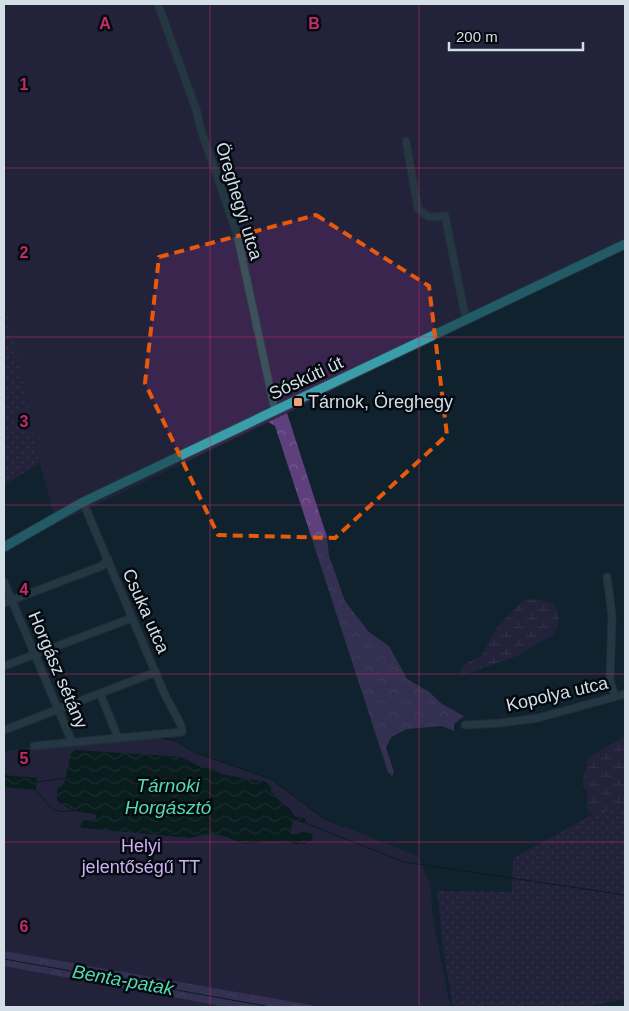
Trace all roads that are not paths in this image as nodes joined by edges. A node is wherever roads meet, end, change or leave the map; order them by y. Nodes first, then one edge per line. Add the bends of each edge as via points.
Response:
1 (158, 4) edge
2 (406, 141) dead end
3 (625, 244) edge
4 (466, 320) junction
5 (275, 411) junction
6 (83, 502) junction
7 (4, 547) edge
8 (108, 559) junction
9 (607, 577) dead end
10 (4, 582) edge
11 (11, 600) junction
12 (4, 603) edge
13 (132, 618) junction
14 (34, 654) junction
15 (4, 666) edge
16 (156, 672) junction
17 (100, 693) junction
18 (625, 694) edge
19 (615, 696) junction
20 (58, 709) junction
21 (465, 725) dead end
22 (4, 730) edge
23 (118, 738) junction
24 (72, 742) junction
25 (34, 746) dead end

1 - 5 street, Öreghegyi utca via 236,227
2 - 4 street via 418,209 429,217 446,216
3 - 4 main road, Sóskúti út
4 - 5 main road, Sóskúti út
5 - 6 main road, Sóskúti út
6 - 7 main road, Sóskúti út
6 - 8 street, Csuka utca
8 - 11 street via 102,566
8 - 13 street, Csuka utca
9 - 19 street via 612,615 609,678
10 - 11 street, Horgász sétány
11 - 12 street
11 - 14 street, Horgász sétány
13 - 14 street
13 - 16 street, Csuka utca
14 - 15 street
14 - 20 street, Horgász sétány
16 - 17 street
16 - 23 street, Csuka utca via 182,732
17 - 20 street
17 - 23 street
18 - 19 street, Kopolya utca
19 - 21 street, Kopolya utca via 538,718
20 - 22 street
20 - 24 street, Horgász sétány
23 - 24 street
24 - 25 street

